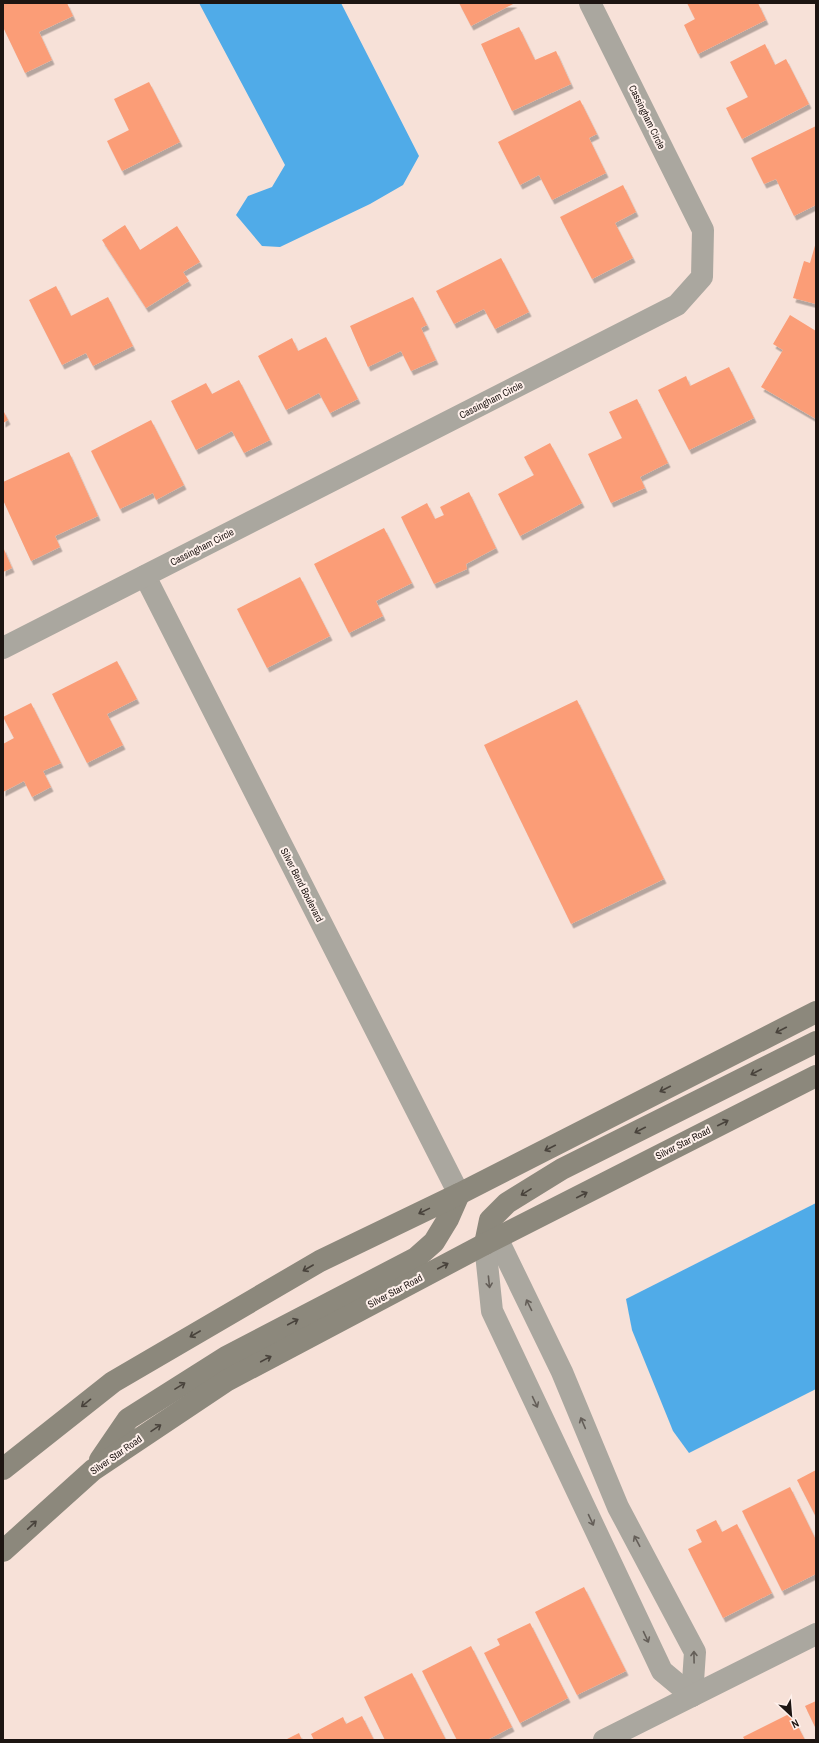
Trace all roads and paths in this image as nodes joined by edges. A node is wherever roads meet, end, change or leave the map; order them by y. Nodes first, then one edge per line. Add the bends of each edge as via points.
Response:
1 (590, 3) edge
2 (145, 576) junction
3 (3, 648) edge
4 (816, 1012) edge
5 (816, 1042) edge
6 (816, 1076) edge
7 (459, 1194) junction
8 (491, 1241) junction
9 (601, 1465) junction
10 (3, 1469) edge
11 (93, 1470) junction
12 (571, 1479) junction
13 (3, 1551) edge
14 (816, 1634) edge
15 (692, 1696) junction
16 (604, 1740) edge

1 - 2 street, Cassingham Circle via 703,230 702,277 677,305
2 - 3 street, Cassingham Circle
2 - 7 street, Silver Bend Boulevard
4 -> 7 main road
5 -> 8 main road via 562,1169 507,1203 490,1220
8 -> 6 main road, Silver Star Road
7 -> 10 main road via 320,1261 113,1382
11 -> 7 main road via 128,1419 226,1357 416,1258 434,1242
9 -> 8 street via 562,1372
11 -> 8 main road, Silver Star Road via 226,1381
8 -> 12 street via 492,1311
9 - 12 street
15 -> 9 street via 695,1652 618,1506
13 -> 11 main road, Silver Star Road
12 -> 15 street via 662,1671
14 - 15 street
15 - 16 street

